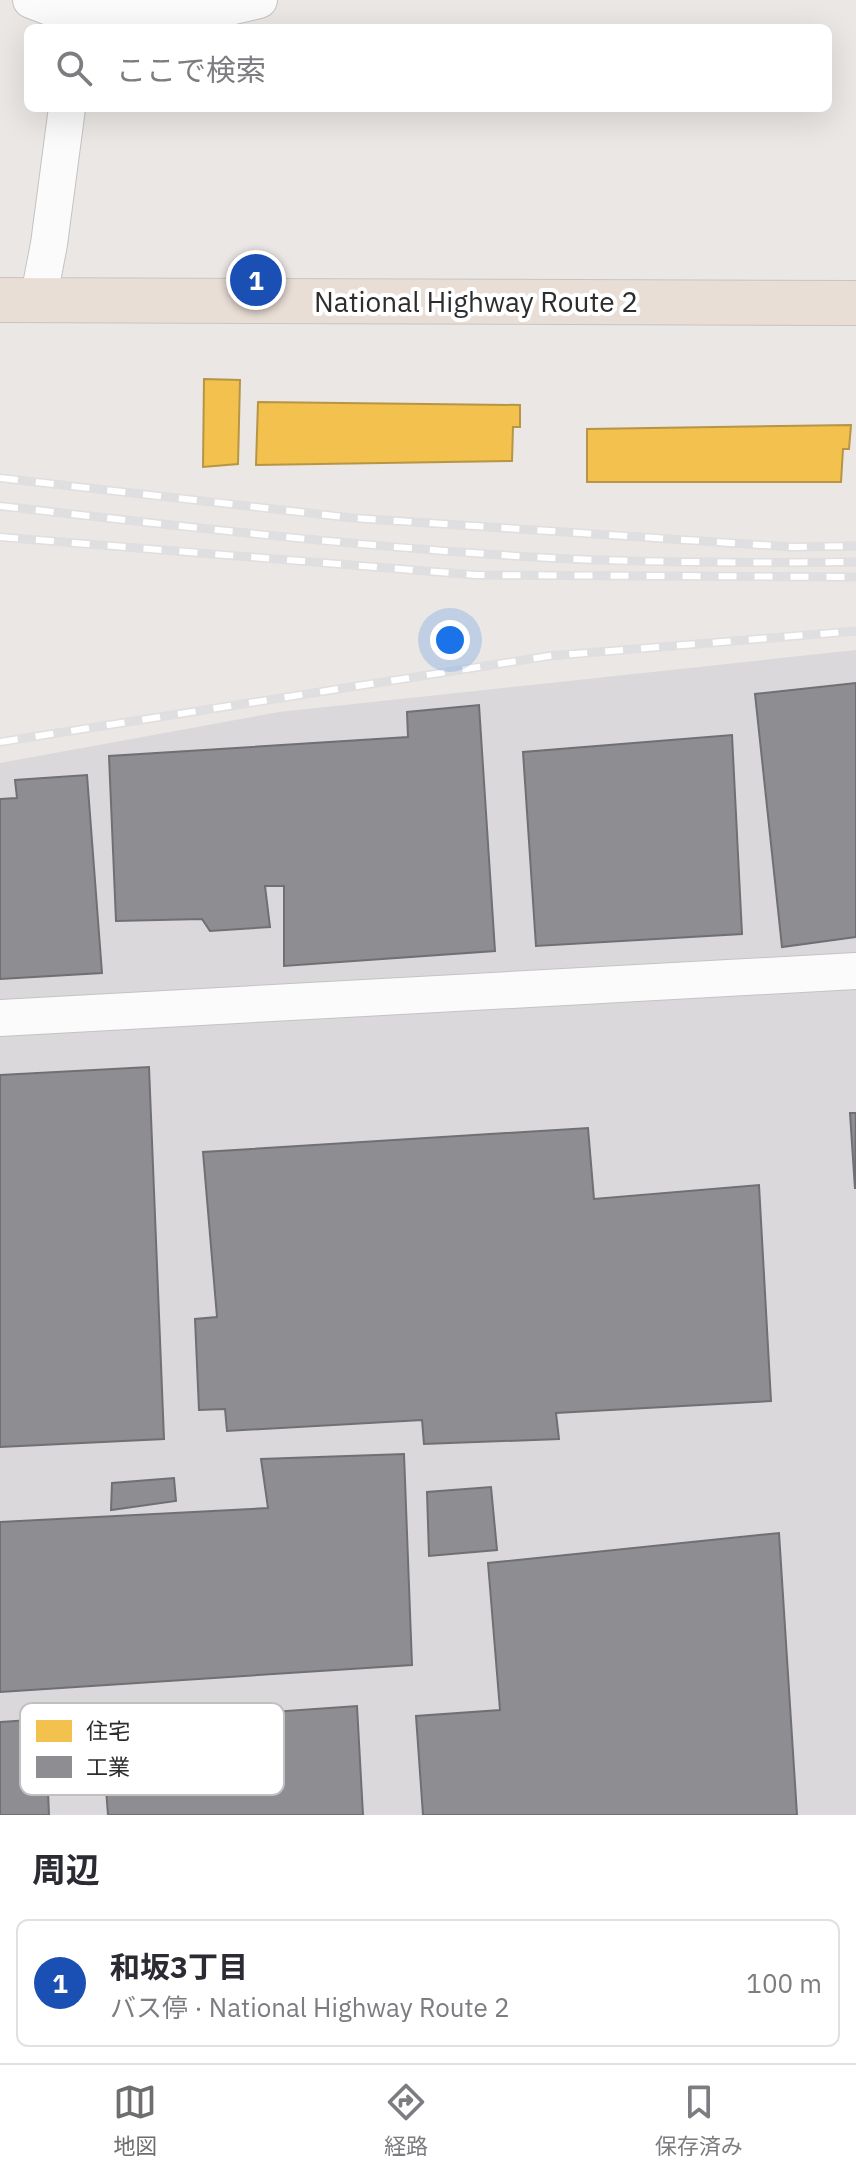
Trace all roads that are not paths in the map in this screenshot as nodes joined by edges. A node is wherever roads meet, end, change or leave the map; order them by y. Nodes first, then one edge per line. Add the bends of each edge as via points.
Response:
1 (31, 0) edge
2 (259, 0) edge
3 (175, 8) edge
4 (78, 23) edge
5 (66, 112) edge
6 (19, 300) edge
7 (856, 303) edge
8 (856, 971) edge
9 (0, 1018) edge

1 - 4 street
2 - 3 street via 191,16
3 - 4 street
5 - 6 street via 49,244
6 - 7 highway, National Highway Route 2
8 - 9 street

